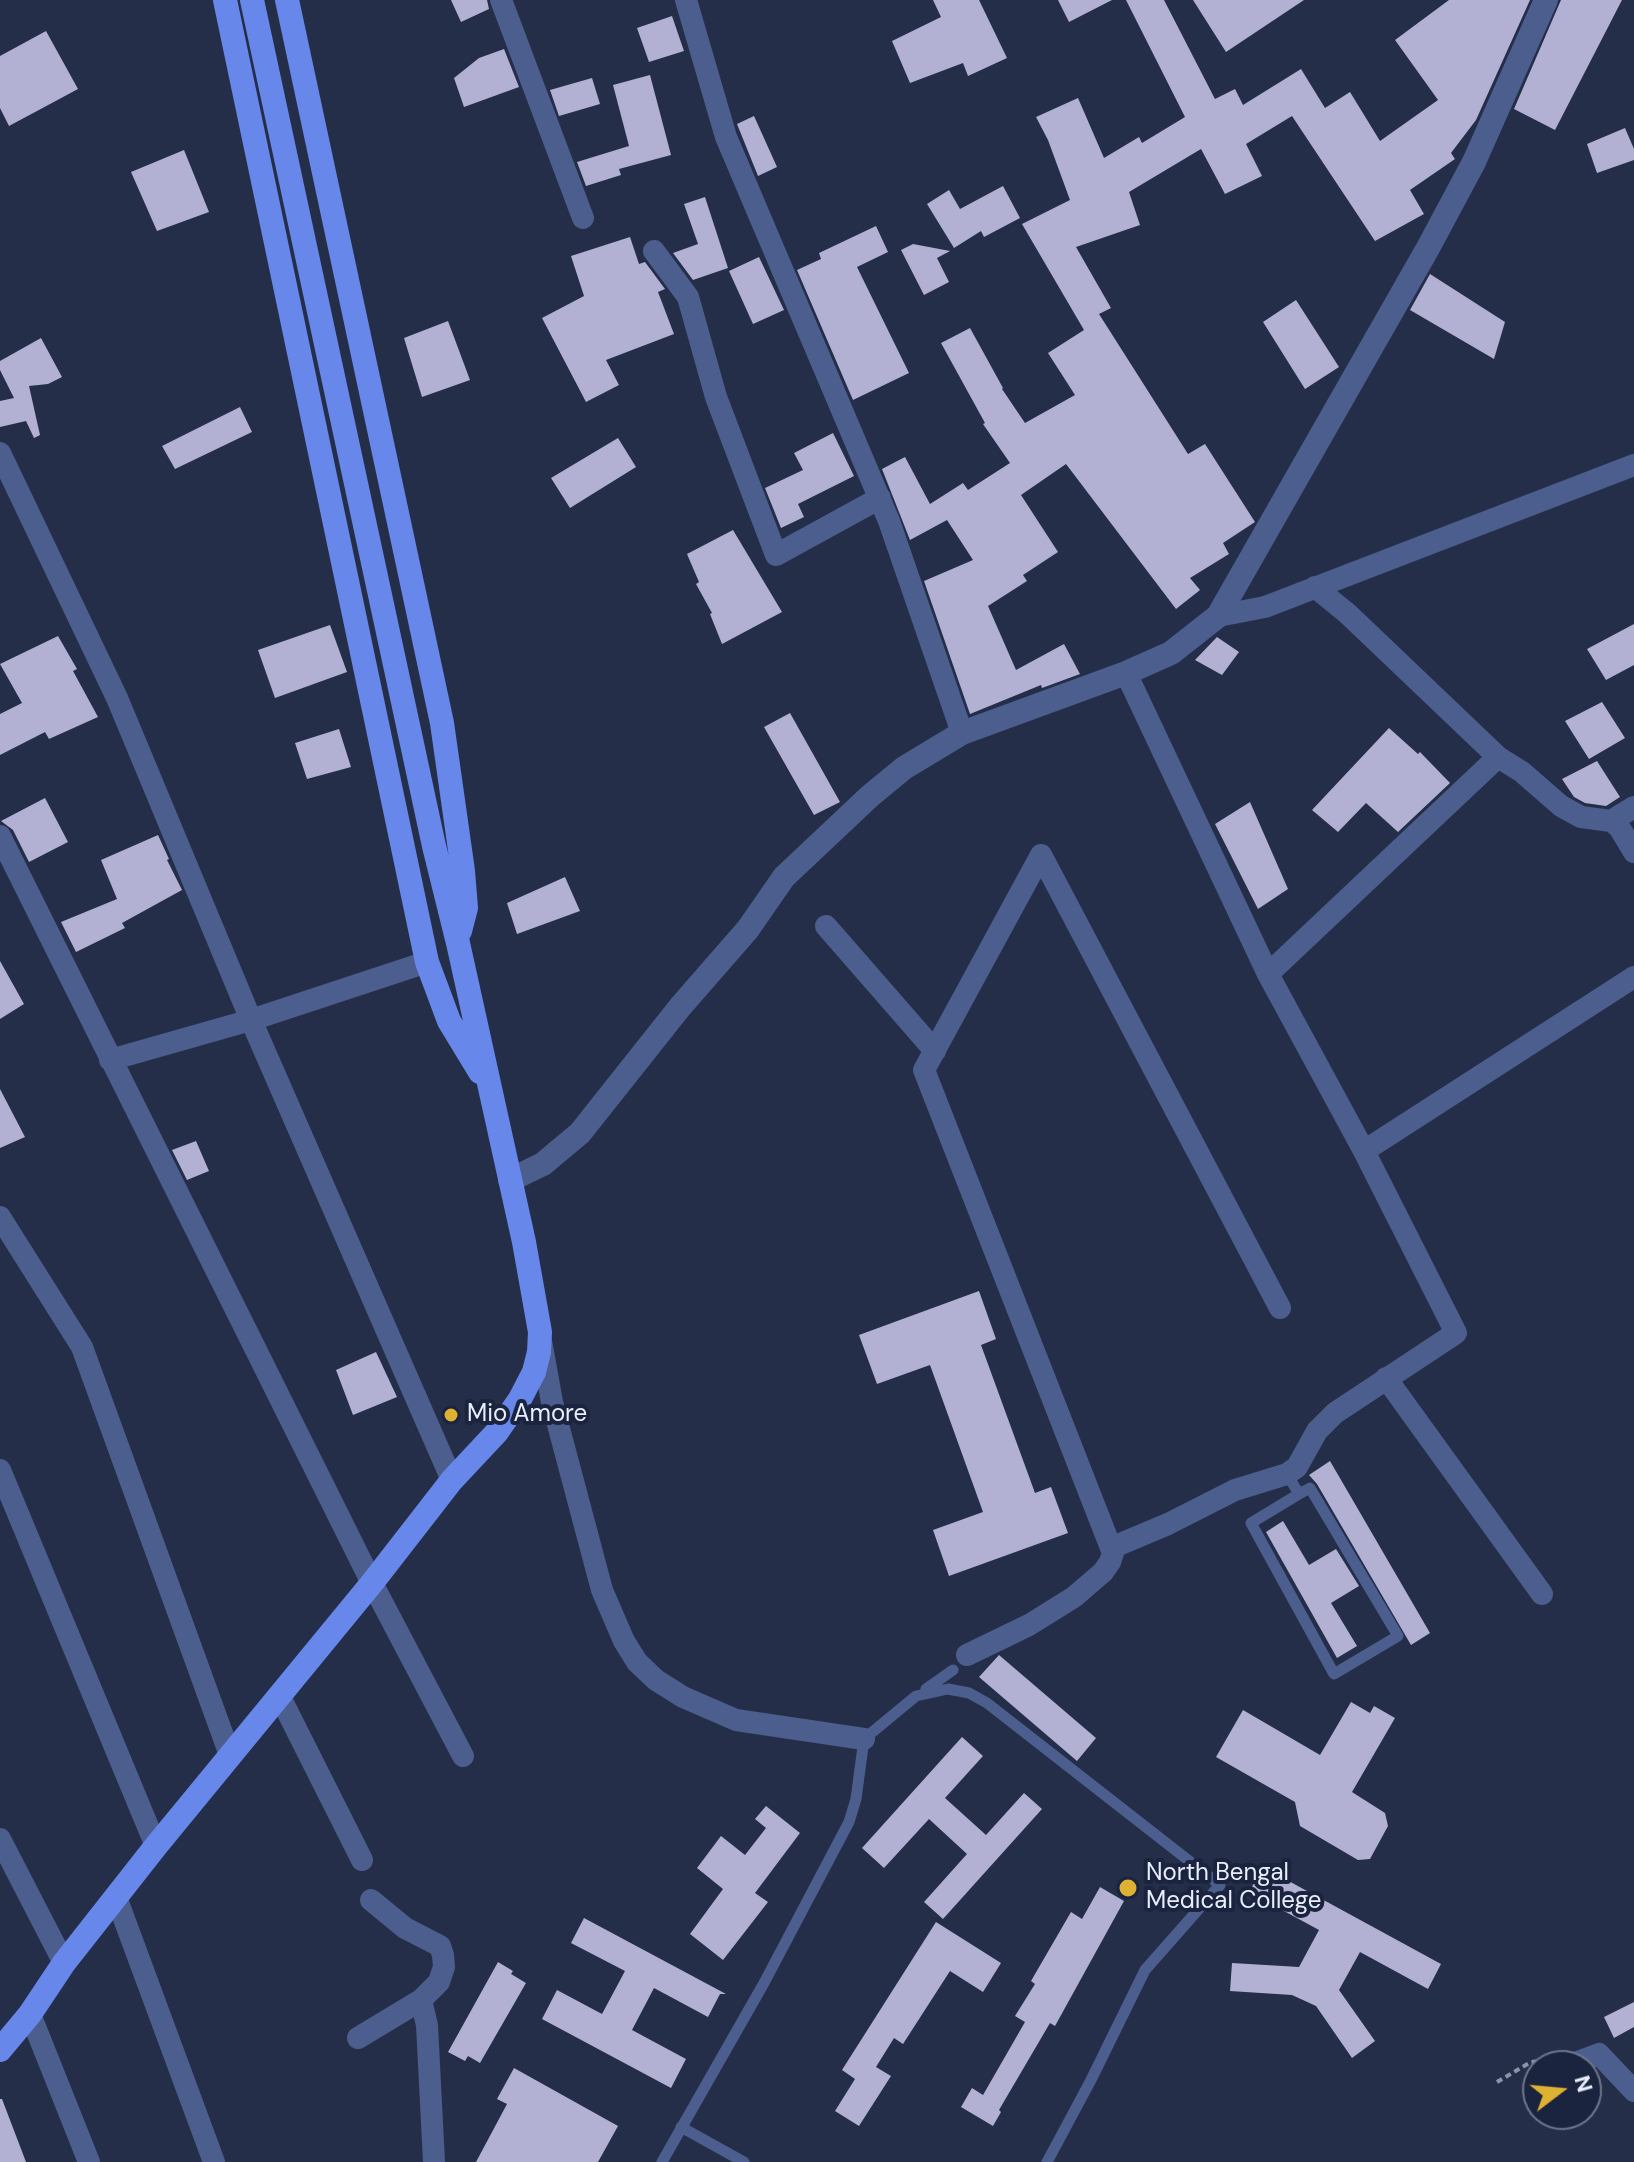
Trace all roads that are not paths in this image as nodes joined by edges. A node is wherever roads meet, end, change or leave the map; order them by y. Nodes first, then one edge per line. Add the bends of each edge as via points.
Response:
1 (225, 0) edge
2 (252, 0) edge
3 (287, 0) edge
4 (501, 0) edge
5 (686, 0) edge
6 (1546, 0) edge
7 (583, 218) dead end
8 (654, 251) dead end
9 (0, 453) edge
10 (1634, 465) edge
11 (880, 498) junction
12 (1315, 587) junction
13 (1218, 616) junction
14 (1126, 673) junction
15 (962, 733) junction
16 (1498, 757) junction
17 (1634, 807) edge
18 (1611, 821) junction
19 (0, 836) edge
20 (1634, 852) edge
21 (826, 926) dead end
22 (458, 943) junction
23 (427, 962) junction
24 (1268, 974) junction
25 (1634, 977) edge
26 (251, 1020) junction
27 (935, 1051) junction
28 (110, 1060) junction
29 (489, 1088) junction
30 (1364, 1151) junction
31 (510, 1180) junction
32 (0, 1217) edge
33 (1280, 1308) dead end
34 (540, 1332) junction
35 (1386, 1378) junction
36 (0, 1470) edge
37 (1287, 1474) junction
38 (452, 1480) junction
39 (1299, 1494) junction
40 (1111, 1548) junction
41 (372, 1583) junction
42 (1542, 1594) dead end
43 (960, 1662) joint
44 (916, 1696) junction
45 (280, 1697) junction
46 (864, 1739) junction
47 (230, 1755) junction
48 (463, 1756) dead end
49 (0, 1839) edge
50 (156, 1846) junction
51 (362, 1860) dead end
52 (116, 1897) junction
53 (371, 1900) dead end
54 (64, 1963) junction
55 (421, 2000) junction
56 (30, 2014) junction
57 (358, 2038) dead end
58 (0, 2050) edge
59 (1602, 2057) edge
60 (1634, 2091) edge
61 (681, 2127) junction
62 (89, 2162) edge
63 (214, 2162) edge
64 (434, 2162) edge
65 (662, 2162) edge
66 (744, 2162) edge
67 (1047, 2162) edge

1 - 23 main road
2 - 22 main road
3 - 22 main road via 442,723 466,908
4 - 7 street
5 - 11 street via 726,137
6 - 13 street via 1474,162
8 - 11 street via 688,297 716,397 776,555
9 - 26 street via 117,698
10 - 12 street
11 - 15 street
12 - 13 street via 1265,607
12 - 16 street
13 - 14 street via 1171,653
14 - 15 street
14 - 24 street
15 - 31 street via 904,768 804,857 580,1133 543,1164
16 - 18 street via 1561,806 1581,817
16 - 24 street
17 - 18 street
18 - 20 street
19 - 28 street
21 - 27 street
22 - 29 main road
23 - 26 street
23 - 29 main road via 449,1021
24 - 30 street
25 - 30 street
26 - 28 street
26 - 38 street
27 - 33 street via 1041,855
27 - 40 street via 924,1070
28 - 41 street
29 - 31 main road
30 - 35 street via 1456,1333
31 - 34 main road
32 - 47 street via 82,1347
34 - 38 main road via 534,1372 520,1399
34 - 46 street via 552,1402 602,1590 637,1662 683,1697 736,1720
35 - 37 street via 1326,1421
35 - 42 street
36 - 50 street
37 - 39 lane
37 - 40 street via 1235,1490
38 - 41 main road
39 - 39 lane via 1310,1488 1398,1636 1334,1674 1251,1523
40 - 43 street via 1103,1572 1074,1597
41 - 45 main road
41 - 48 street
43 - 44 lane
44 - 46 lane
44 - 67 lane via 958,1689 987,1703 1220,1885 1145,1970
45 - 47 main road
45 - 51 street
46 - 61 lane via 849,1822
47 - 50 main road
49 - 54 street
50 - 52 main road
52 - 54 main road
52 - 63 street
53 - 55 street via 405,1928 440,1946 444,1967 439,1982
54 - 56 main road
55 - 57 street
55 - 64 street
56 - 58 main road
56 - 62 street
59 - 60 street
61 - 65 lane
61 - 66 lane

